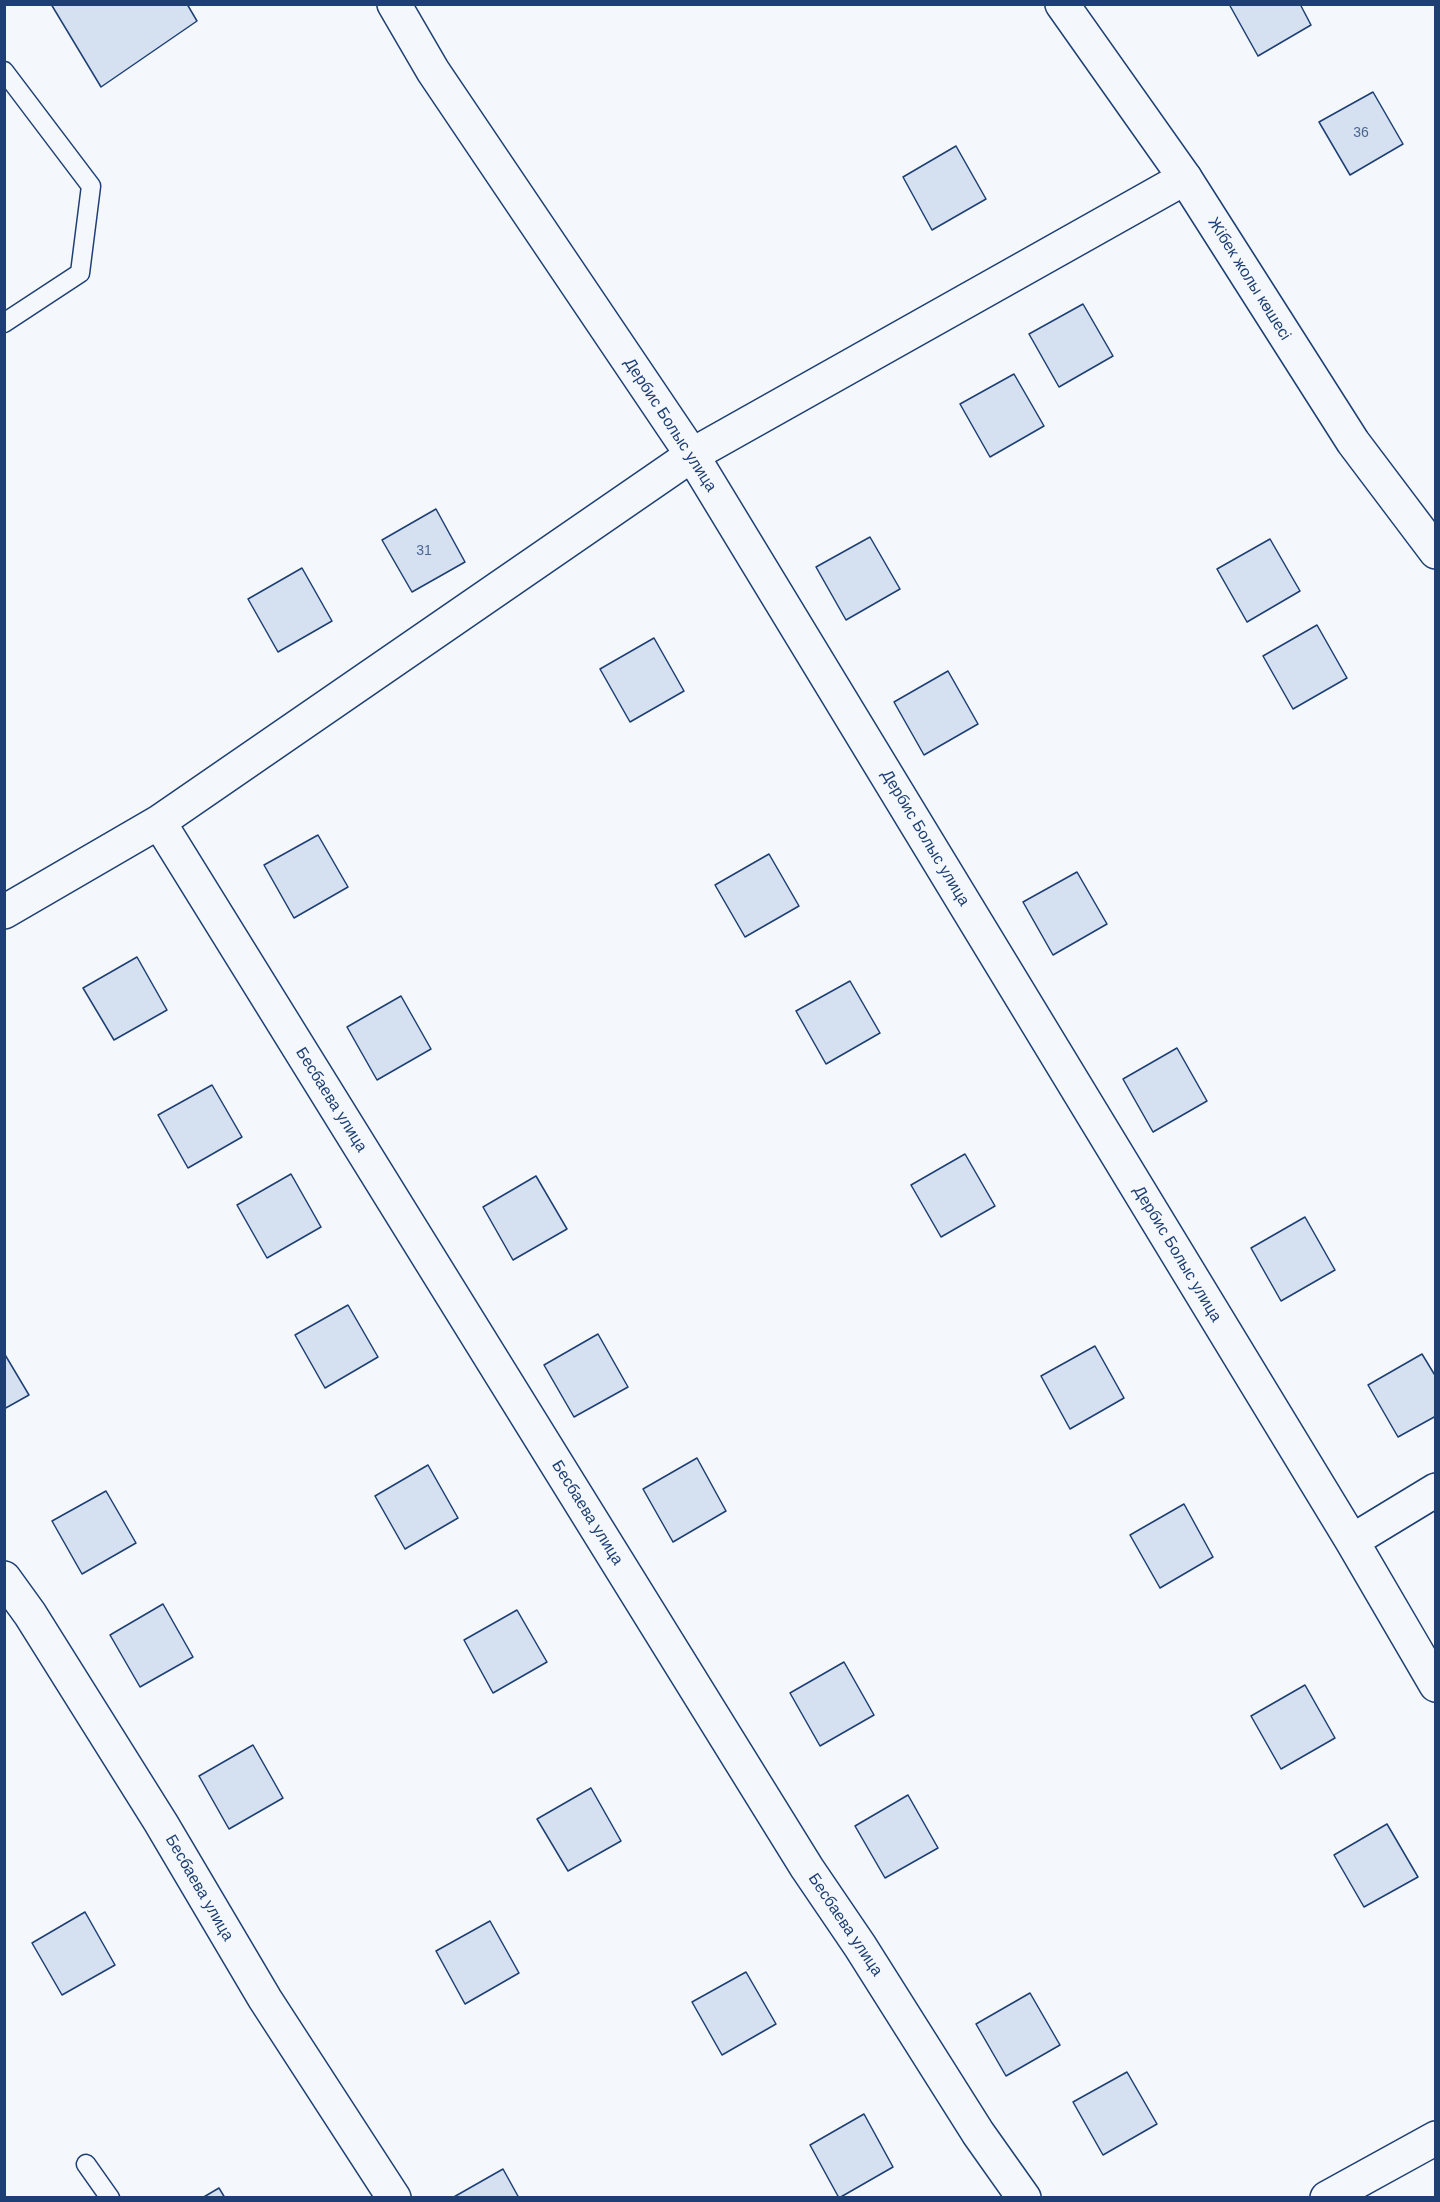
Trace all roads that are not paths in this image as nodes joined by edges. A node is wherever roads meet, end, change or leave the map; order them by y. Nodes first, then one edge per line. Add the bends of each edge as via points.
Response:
1 (394, 4) edge
2 (1062, 4) edge
3 (4, 71) edge
4 (1185, 178) junction
5 (4, 323) edge
6 (692, 455) junction
7 (1436, 552) edge
8 (159, 822) junction
9 (4, 912) edge
10 (1436, 1490) edge
11 (1352, 1541) junction
12 (4, 1578) edge
13 (1436, 1685) edge
14 (1436, 2138) edge
15 (86, 2164) dead end
16 (110, 2198) edge
17 (394, 2198) edge
18 (1024, 2198) edge
19 (1327, 2198) edge

1 - 6 street, Дербис Болыс улица via 433,70
2 - 4 street, Жібек жолы көшесі
3 - 5 lane via 91,186 80,273
4 - 6 street
4 - 7 street, Жібек жолы көшесі via 1353,442
6 - 8 street
6 - 11 street, Дербис Болыс улица
8 - 9 street
8 - 18 street, Бесбаева улица via 807,1868
10 - 11 street
11 - 13 street, Дербис Болыс улица
12 - 17 street, Бесбаева улица via 161,1823 265,1999
14 - 19 street
15 - 16 lane

